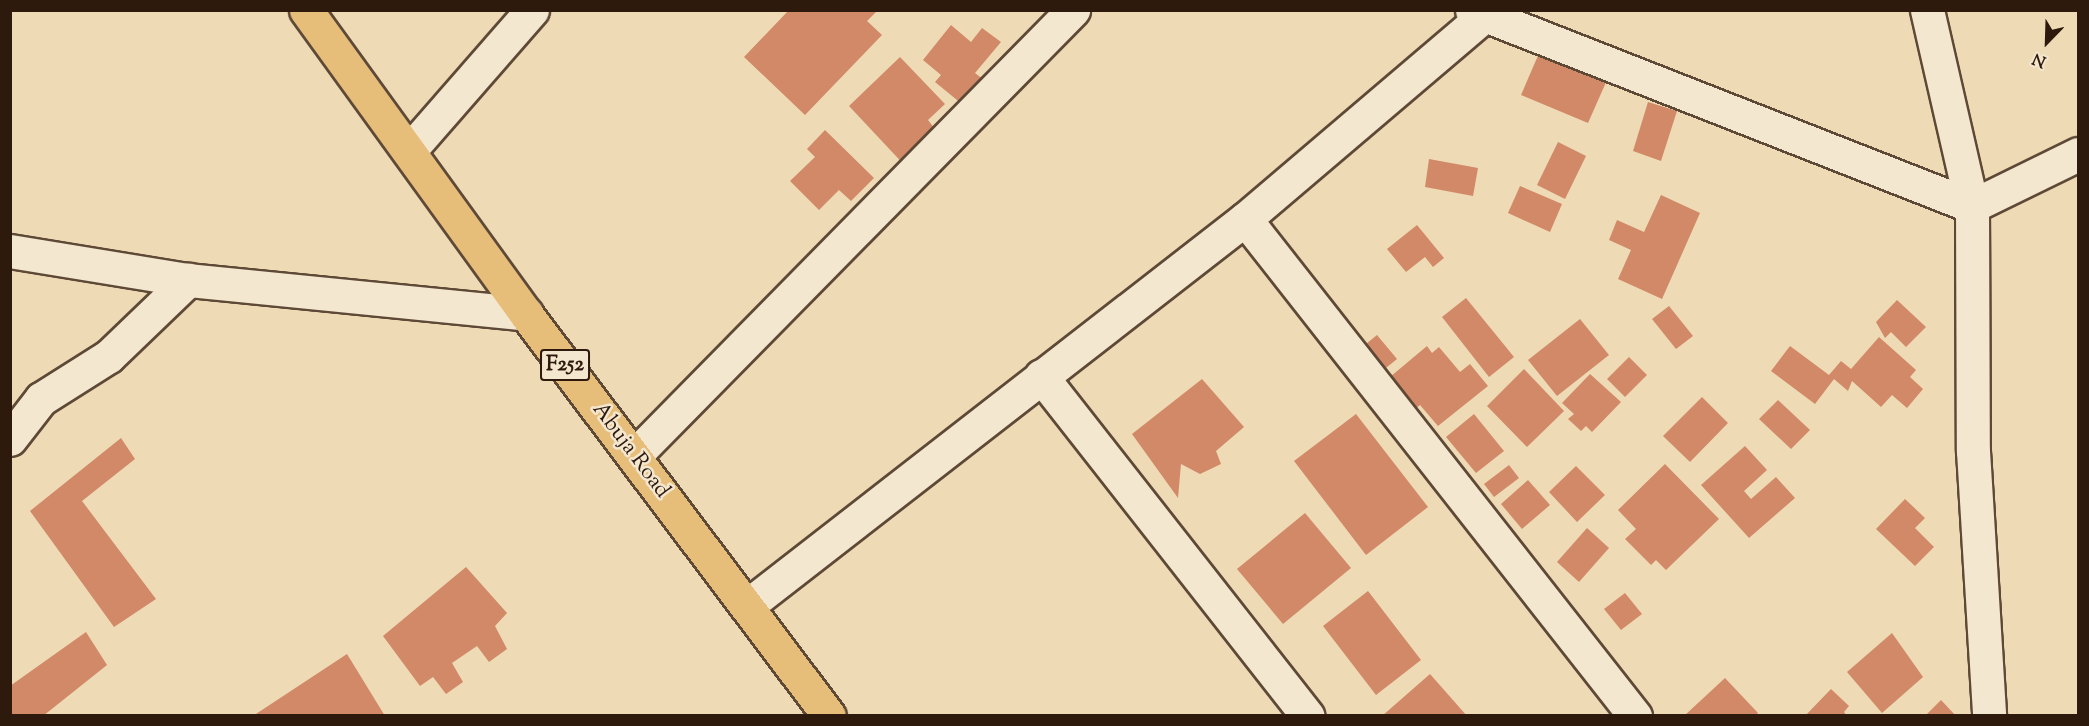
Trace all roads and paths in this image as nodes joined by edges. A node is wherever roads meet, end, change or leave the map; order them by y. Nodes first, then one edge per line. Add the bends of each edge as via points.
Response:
1 (306, 10) edge
2 (532, 10) edge
3 (1073, 10) edge
4 (1927, 10) edge
5 (1479, 13) edge
6 (409, 151) junction
7 (2079, 154) edge
8 (1972, 206) junction
9 (1245, 219) junction
10 (10, 251) edge
11 (188, 280) junction
12 (526, 314) junction
13 (1041, 376) junction
14 (10, 439) edge
15 (634, 456) junction
16 (747, 606) junction
17 (829, 716) edge
18 (1308, 716) edge
19 (1635, 716) edge
20 (1989, 716) edge

1 - 6 main road, Abuja Road / F252
2 - 6 street
3 - 15 street
4 - 8 street
5 - 8 street
5 - 9 street
6 - 12 main road, Abuja Road / F252
7 - 8 street
8 - 20 street via 1973,451
9 - 13 street
9 - 19 street
10 - 11 street
11 - 12 street
11 - 14 street via 109,356 41,399
12 - 15 main road, Abuja Road / F252
13 - 16 street
13 - 18 street
15 - 16 main road, Abuja Road / F252
16 - 17 main road, Abuja Road / F252

